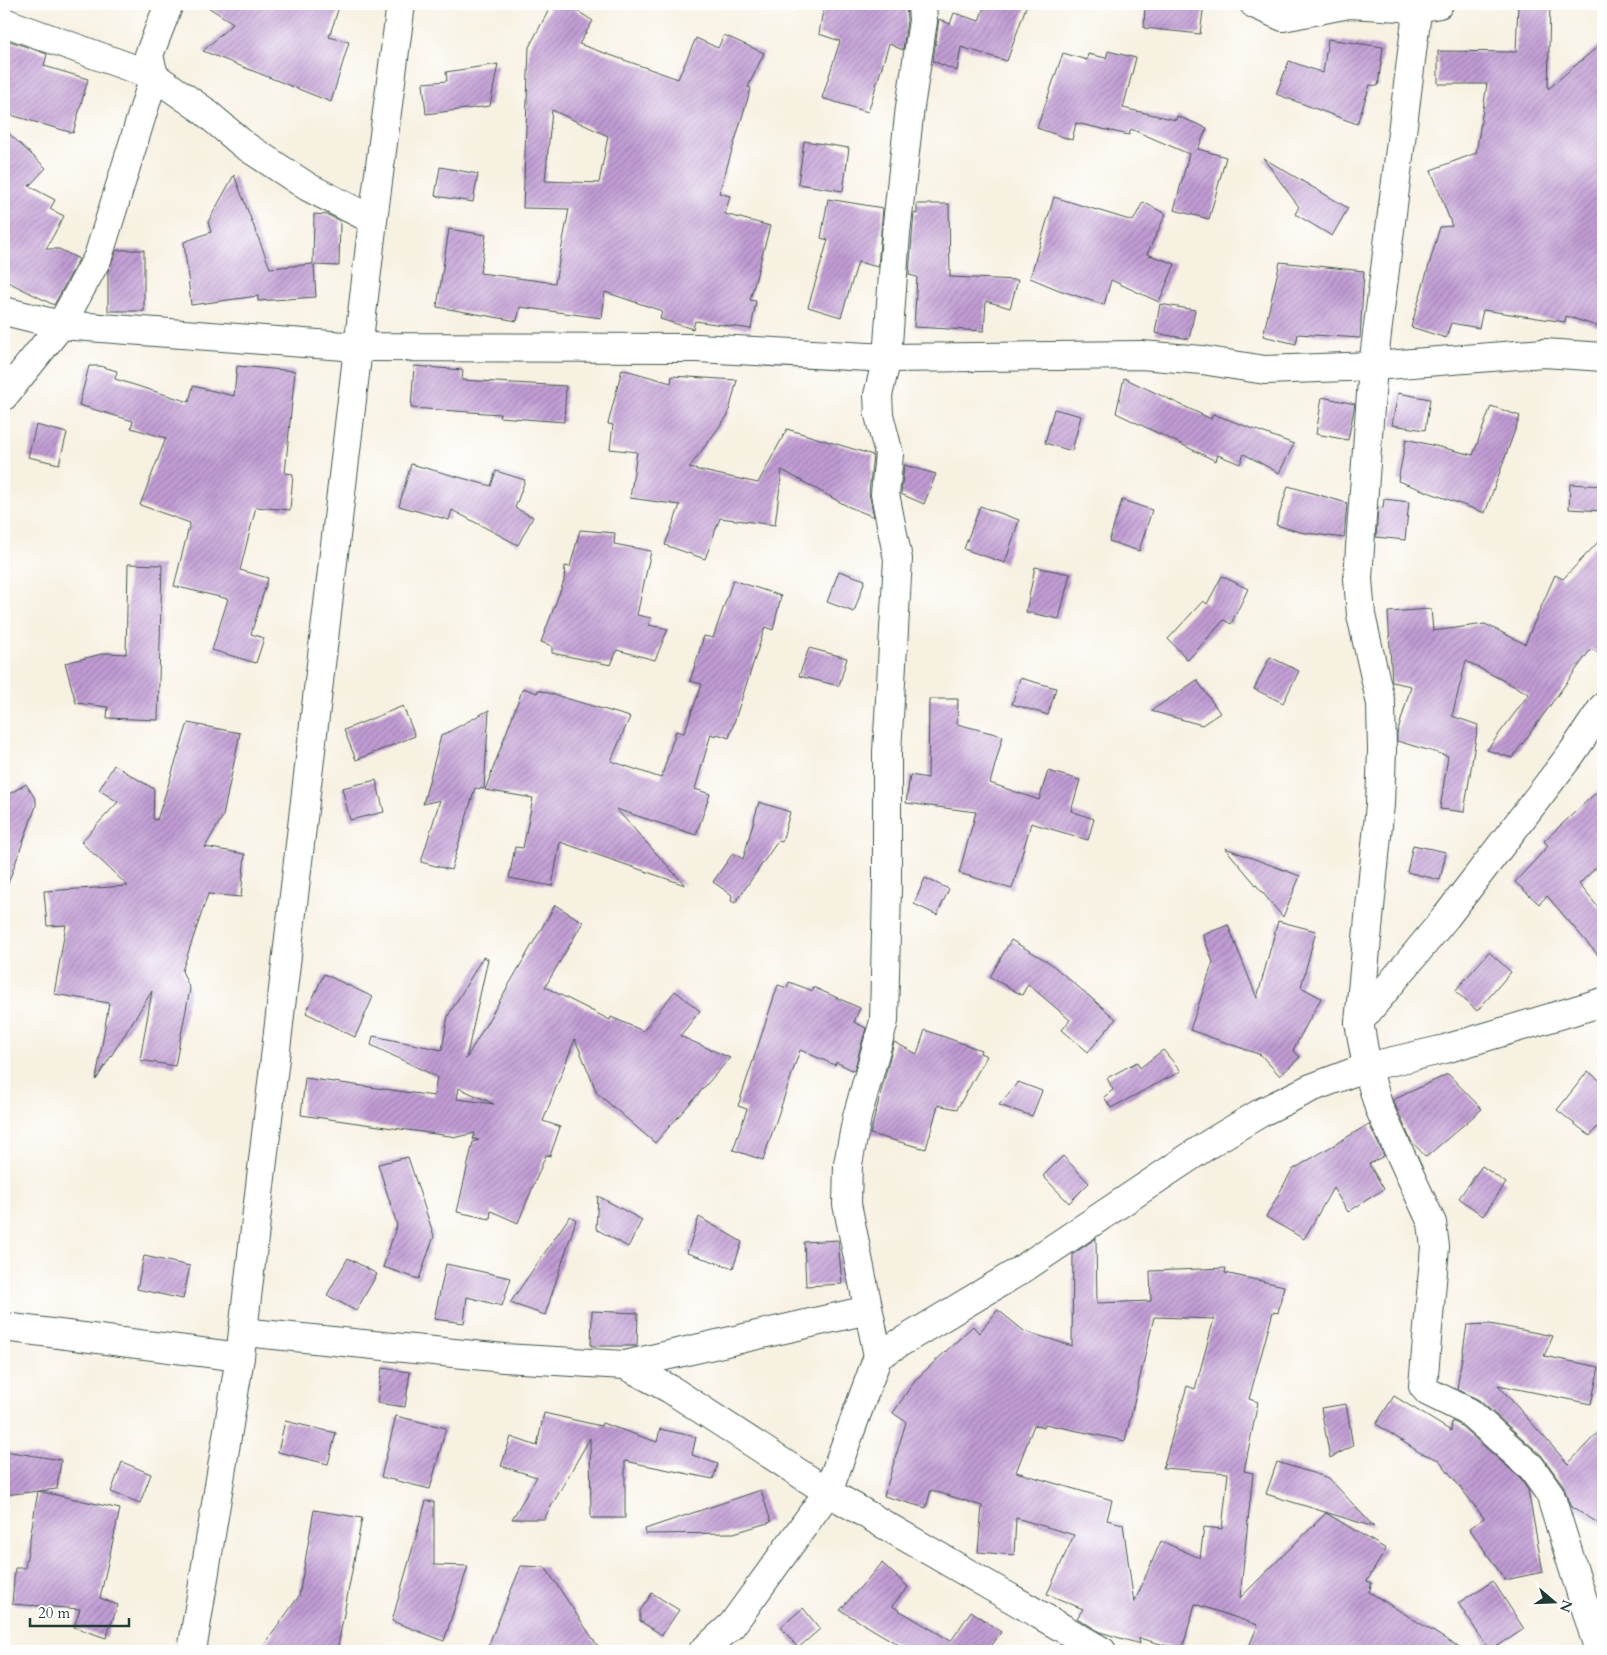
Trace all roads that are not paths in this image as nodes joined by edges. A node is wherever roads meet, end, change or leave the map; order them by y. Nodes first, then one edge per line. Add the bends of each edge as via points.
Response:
1 (170, 4) edge
2 (401, 4) edge
3 (922, 4) edge
4 (1254, 4) edge
5 (1425, 5) edge
6 (4, 22) edge
7 (154, 76) junction
8 (373, 220) junction
9 (4, 311) edge
10 (61, 325) junction
11 (358, 347) junction
12 (1603, 357) edge
13 (887, 358) junction
14 (1374, 366) junction
15 (4, 396) edge
16 (1603, 707) edge
17 (1603, 1002) edge
18 (1359, 1022) junction
19 (1366, 1067) junction
20 (868, 1310) junction
21 (4, 1327) edge
22 (241, 1345) junction
23 (878, 1356) junction
24 (625, 1365) junction
25 (828, 1492) junction
26 (731, 1638) edge
27 (192, 1651) edge
28 (703, 1651) edge
29 (1102, 1651) edge
30 (1599, 1651) edge

1 - 7 street via 149,55
2 - 8 street
3 - 13 street via 923,21 896,232
4 - 5 street via 1284,17 1350,4
5 - 14 street
6 - 7 street
7 - 8 street via 203,110 244,145 308,187
7 - 10 street via 98,257
8 - 11 street
9 - 10 street
10 - 11 street
10 - 15 street
11 - 13 street via 696,348
11 - 22 street
12 - 14 street via 1544,353
13 - 14 street via 1141,355 1265,370
13 - 20 street via 878,395 879,415 889,454 885,494 898,559 887,752 884,1021 857,1117 848,1164 848,1204
14 - 18 street via 1358,579 1361,615 1381,704 1382,750 1380,804
16 - 18 street via 1572,754 1446,917
17 - 19 street via 1445,1049
18 - 19 street
19 - 23 street via 1311,1088 1262,1112 1021,1270
19 - 30 street via 1379,1108 1432,1223 1435,1247 1423,1386 1428,1392 1469,1412 1493,1432 1531,1467 1550,1494
20 - 23 street
20 - 24 street
21 - 22 street
22 - 24 street
22 - 27 street
23 - 25 street
24 - 25 street via 687,1400
25 - 26 street
25 - 29 street
26 - 28 street

